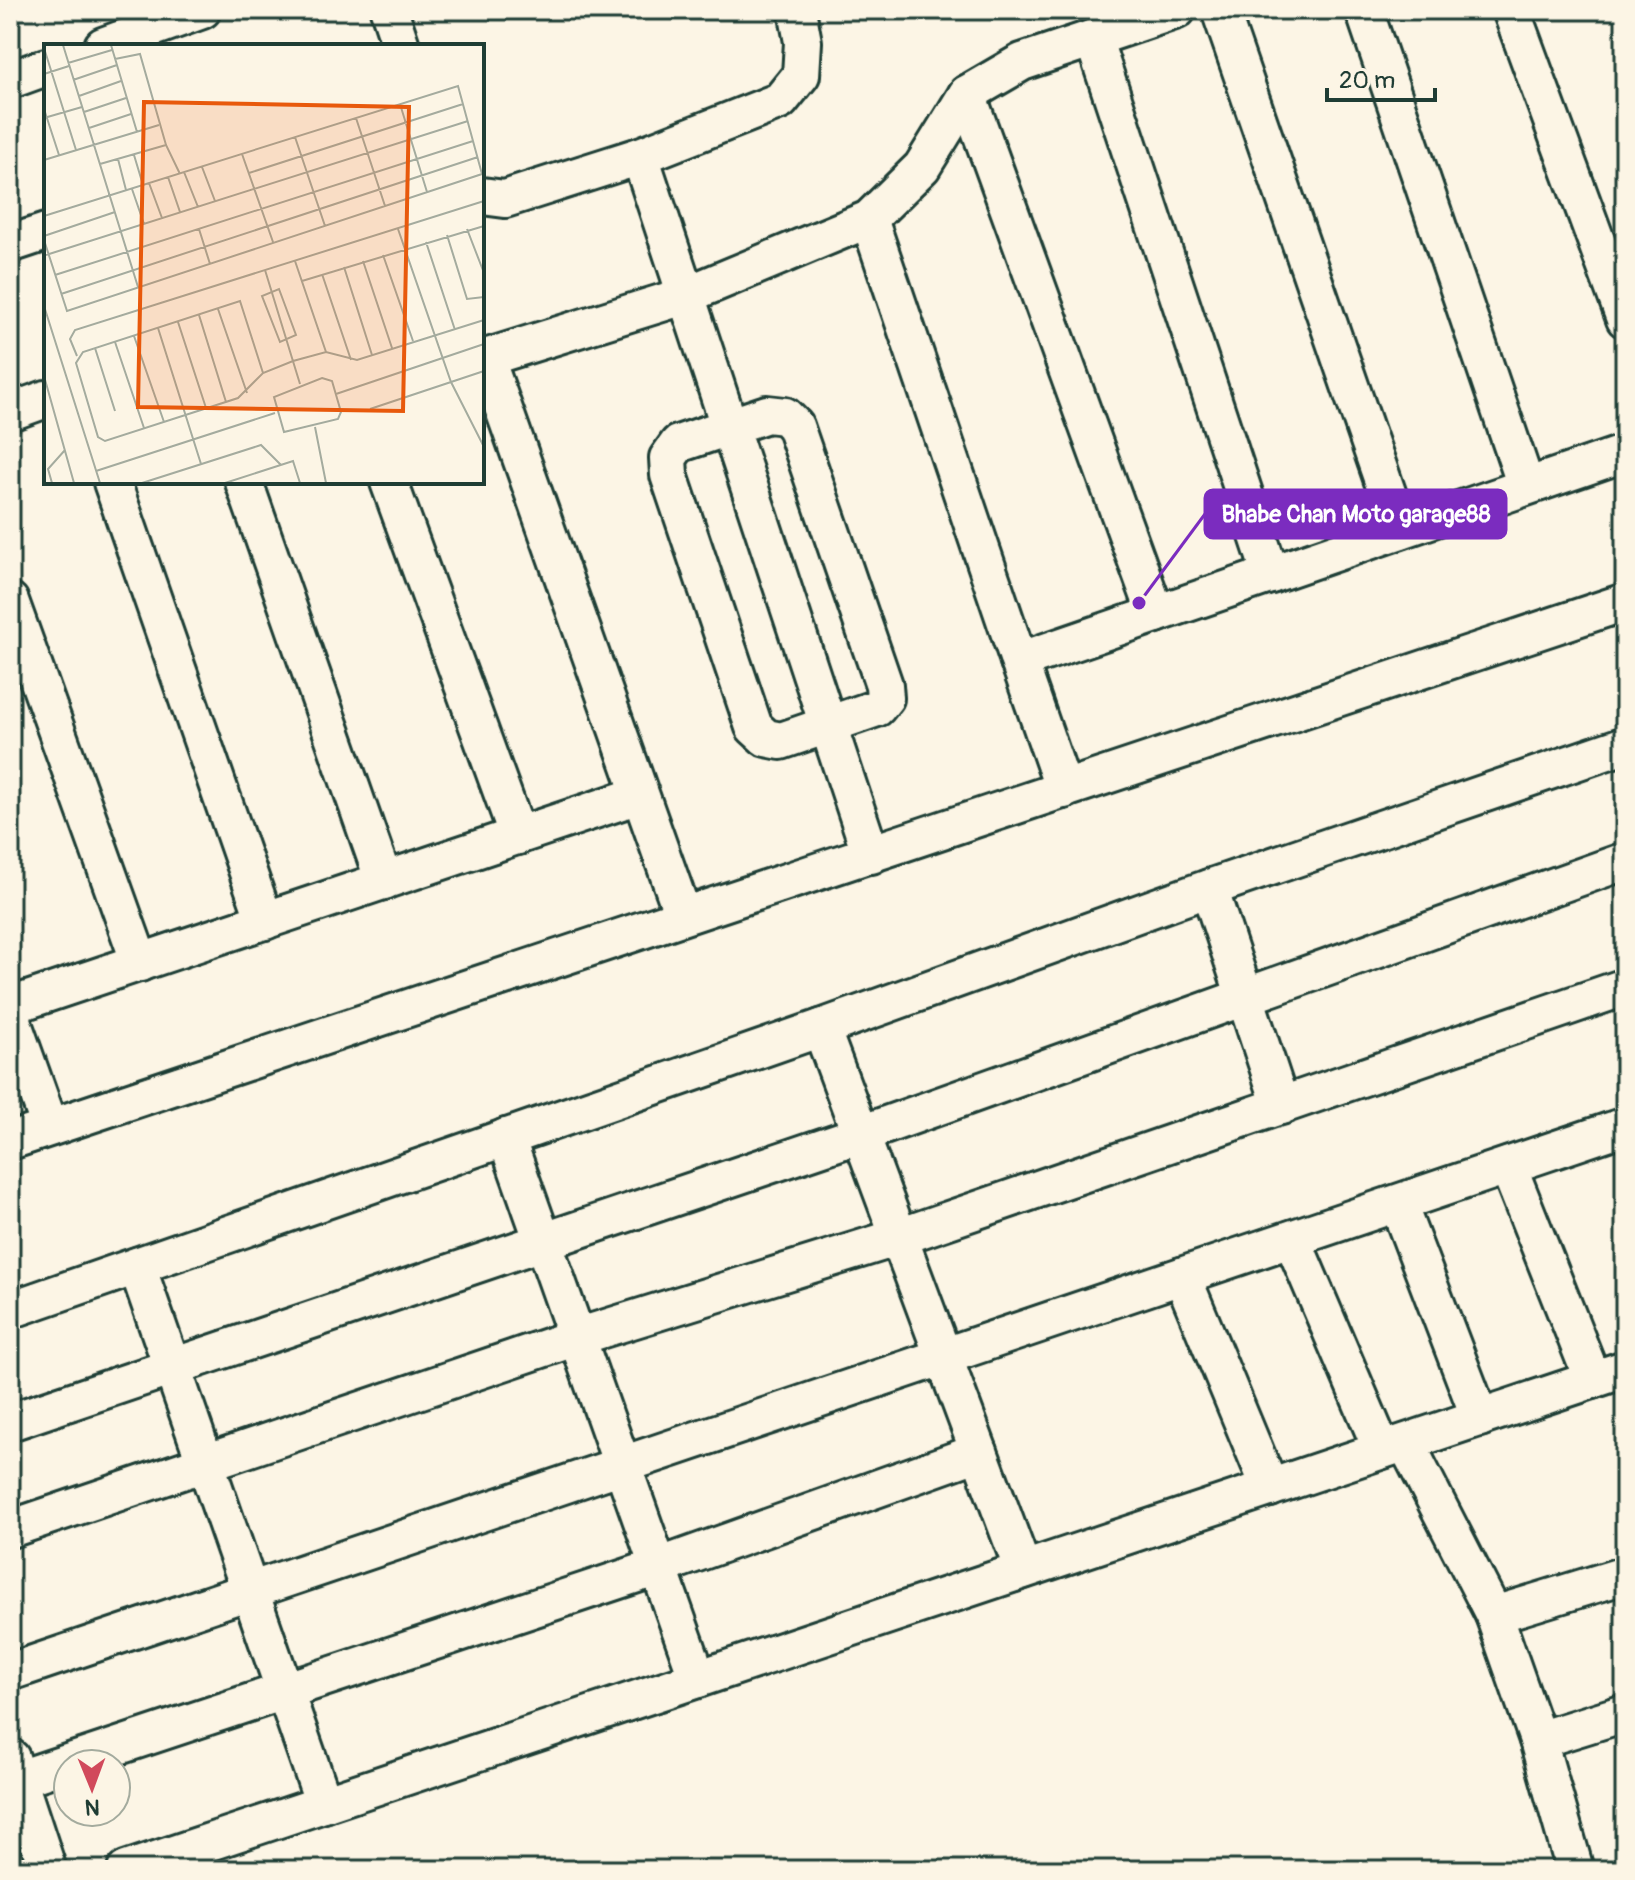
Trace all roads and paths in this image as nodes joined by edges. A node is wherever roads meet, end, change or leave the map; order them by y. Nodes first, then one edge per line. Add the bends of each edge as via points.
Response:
1 (202, 10) edge
2 (389, 10) edge
3 (797, 10) edge
4 (1177, 10) edge
5 (1220, 10) edge
6 (1364, 10) edge
7 (1511, 10) edge
8 (1093, 38) junction
9 (108, 44) edge
10 (400, 44) edge
11 (44, 68) edge
12 (10, 80) edge
13 (967, 94) junction
14 (640, 156) junction
15 (484, 196) edge
16 (869, 219) junction
17 (44, 233) edge
18 (10, 244) edge
19 (684, 296) junction
20 (1625, 319) edge
21 (484, 359) edge
22 (44, 400) edge
23 (10, 412) edge
24 (730, 426) junction
25 (1625, 453) edge
26 (113, 484) edge
27 (245, 484) edge
28 (390, 484) edge
29 (1526, 486) junction
30 (1400, 530) junction
31 (1271, 575) junction
32 (10, 601) edge
33 (1625, 602) edge
34 (1156, 614) junction
35 (1019, 661) junction
36 (829, 725) junction
37 (1625, 745) edge
38 (1064, 790) junction
39 (639, 795) junction
40 (518, 836) junction
41 (871, 855) junction
42 (1625, 861) edge
43 (384, 881) junction
44 (1209, 888) junction
45 (683, 915) junction
46 (265, 921) junction
47 (140, 963) junction
48 (1625, 987) edge
49 (1245, 998) junction
50 (10, 1006) edge
51 (10, 1015) edge
52 (821, 1028) junction
53 (1281, 1106) junction
54 (50, 1127) junction
55 (861, 1134) junction
56 (1623, 1134) edge
57 (506, 1137) junction
58 (10, 1141) edge
59 (1508, 1166) junction
60 (1398, 1204) junction
61 (899, 1237) junction
62 (1292, 1239) junction
63 (543, 1242) junction
64 (137, 1266) junction
65 (1182, 1276) junction
66 (10, 1310) edge
67 (577, 1337) junction
68 (944, 1357) junction
69 (172, 1369) junction
70 (1609, 1375) edge
71 (1480, 1418) junction
72 (10, 1422) edge
73 (1394, 1446) junction
74 (979, 1452) junction
75 (205, 1464) junction
76 (622, 1465) junction
77 (1270, 1488) junction
78 (10, 1529) edge
79 (658, 1567) junction
80 (1023, 1570) junction
81 (1625, 1575) edge
82 (249, 1591) junction
83 (1494, 1615) junction
84 (10, 1672) edge
85 (698, 1679) junction
86 (285, 1692) junction
87 (1625, 1713) edge
88 (1538, 1740) junction
89 (13, 1773) edge
90 (324, 1804) junction
91 (48, 1870) edge
92 (126, 1870) edge
93 (1575, 1870) edge

1 - 9 street
2 - 10 street
3 - 14 street via 803,42 801,75 780,101
4 - 8 street
5 - 30 street
6 - 29 street
7 - 20 street
8 - 13 street via 1022,62
8 - 31 street
11 - 12 street
13 - 16 street via 922,167
13 - 34 street
14 - 15 street via 505,199
14 - 19 street
16 - 19 street
16 - 35 street
17 - 18 street
19 - 21 street
19 - 24 street
21 - 39 street
22 - 23 street
24 - 36 street
24 - 36 street via 767,414 785,416 795,426 884,685 885,698 877,708
24 - 36 street via 678,444 668,458 669,475 754,727 766,738 781,741
25 - 29 street
26 - 46 street
27 - 43 street
28 - 40 street
29 - 30 street
30 - 31 street
31 - 34 street
32 - 47 street
33 - 38 street
34 - 35 street
35 - 38 street
36 - 41 street
37 - 44 street
38 - 41 street
39 - 40 street
39 - 45 street
40 - 43 street
41 - 45 street
42 - 49 street
43 - 46 street
44 - 49 street
44 - 52 street
45 - 54 street
46 - 47 street
47 - 50 street
48 - 53 street
49 - 53 street
49 - 55 street
51 - 54 street
52 - 55 street
52 - 57 street
53 - 61 street
54 - 58 street
55 - 61 street
55 - 63 street
56 - 59 street
57 - 63 street
57 - 64 street
59 - 60 street
59 - 70 street
60 - 62 street
60 - 71 street
61 - 67 street
61 - 68 street
62 - 65 street
62 - 73 street
63 - 67 street
63 - 69 street
64 - 66 street
64 - 69 street
65 - 68 street
65 - 77 street
67 - 75 street
67 - 76 street
68 - 74 street
68 - 76 street
69 - 72 street
69 - 75 street
70 - 71 street
71 - 73 street
73 - 77 street
73 - 83 street
74 - 79 street
74 - 80 street
75 - 78 street
75 - 82 street
76 - 79 street
76 - 82 street
77 - 80 street
79 - 85 street
79 - 86 street
80 - 85 street
81 - 83 street
82 - 84 street
82 - 86 street
83 - 88 street
85 - 90 street
86 - 89 street
86 - 90 street
87 - 88 street
88 - 93 street
89 - 91 street
90 - 92 street

